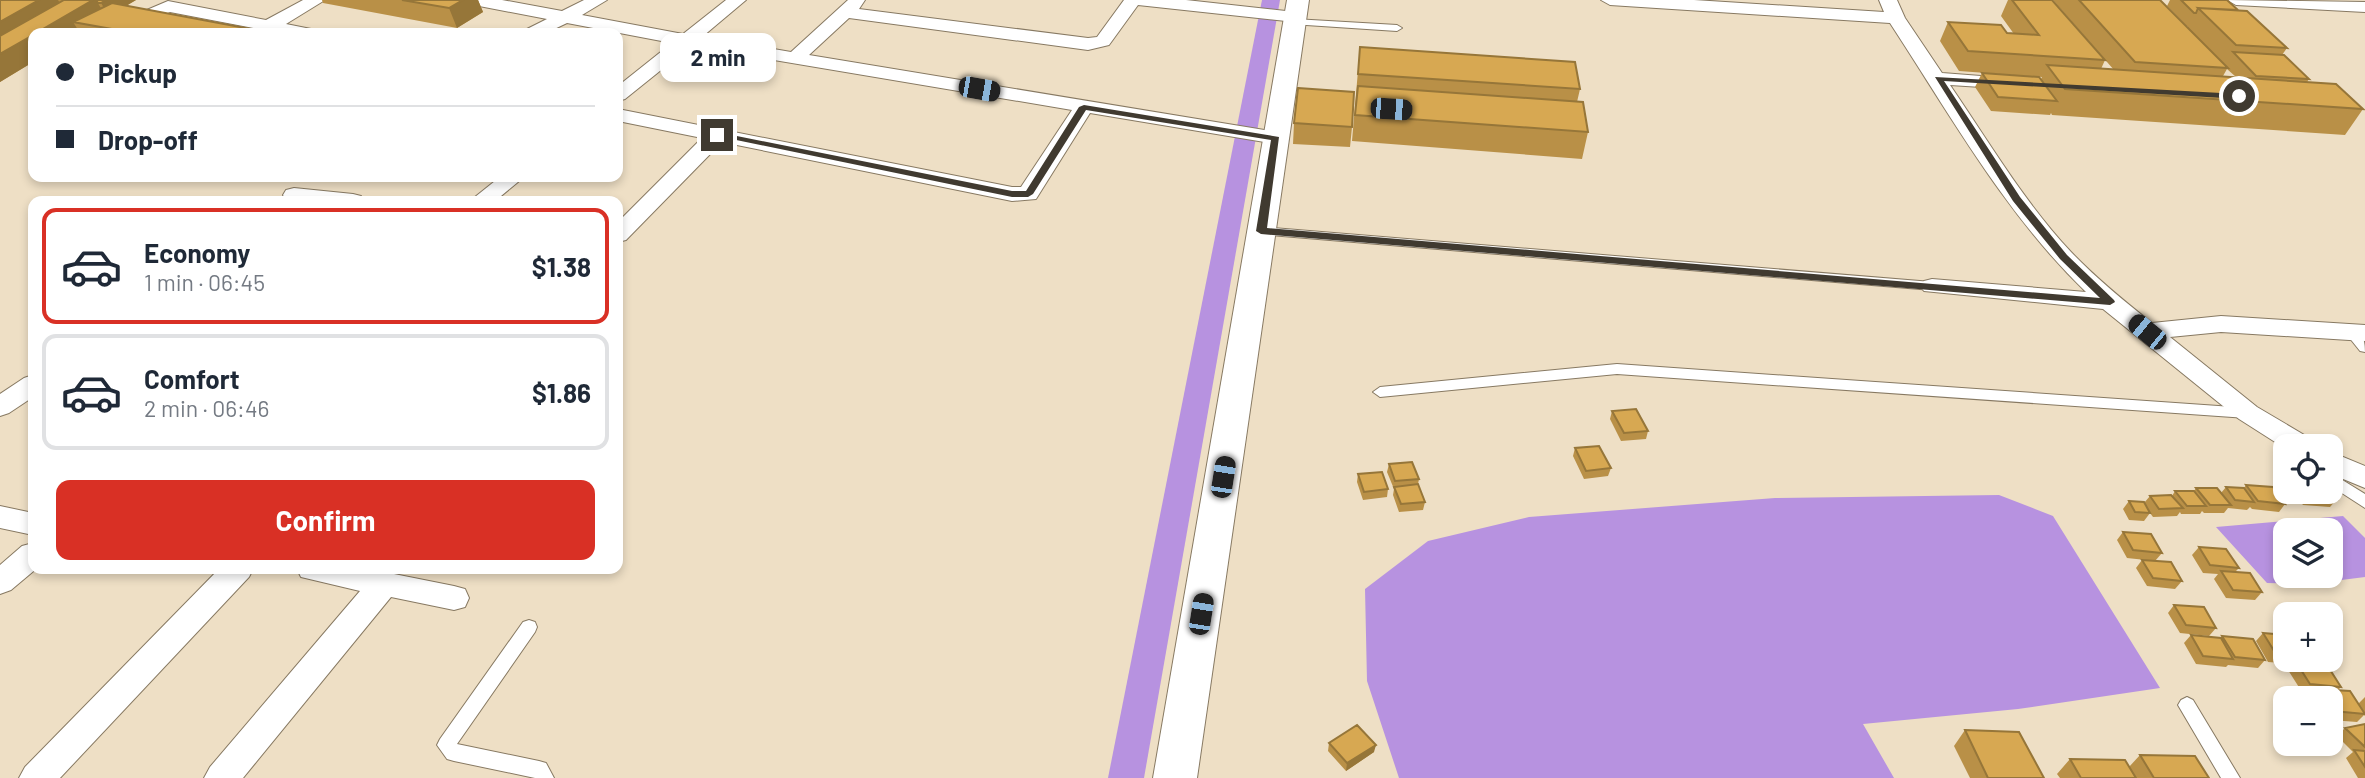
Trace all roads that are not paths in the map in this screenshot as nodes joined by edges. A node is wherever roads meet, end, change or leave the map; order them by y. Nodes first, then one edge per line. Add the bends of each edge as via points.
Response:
1 (316, 0) edge
2 (474, 0) edge
3 (598, 0) edge
4 (737, 0) edge
5 (1135, 0) edge
6 (1610, 0) edge
7 (2236, 0) edge
8 (2281, 1) edge
9 (1691, 2) edge
10 (852, 6) edge
11 (2365, 7) edge
12 (1892, 9) edge
13 (1249, 13) joint
14 (1293, 14) edge
15 (564, 17) junction
16 (268, 26) junction
17 (119, 28) edge
18 (279, 28) edge
19 (543, 28) edge
20 (623, 28) edge
21 (623, 28) edge
22 (1396, 28) dead end
23 (687, 40) junction
24 (795, 58) junction
25 (1938, 79) junction
26 (2032, 84) edge
27 (623, 91) edge
28 (1084, 107) junction
29 (623, 116) edge
30 (717, 135) junction
31 (1258, 136) junction
32 (312, 182) edge
33 (506, 182) edge
34 (292, 196) edge
35 (488, 196) edge
36 (623, 228) edge
37 (1261, 231) junction
38 (1932, 286) joint
39 (2110, 302) junction
40 (2147, 332) junction
41 (2360, 337) edge
42 (28, 387) edge
43 (1380, 392) dead end
44 (0, 407) edge
45 (2248, 413) junction
46 (2282, 434) edge
47 (2343, 468) edge
48 (2365, 478) edge
49 (2343, 486) edge
50 (2365, 502) edge
51 (0, 517) edge
52 (28, 523) edge
53 (28, 558) edge
54 (233, 574) edge
55 (334, 574) edge
56 (0, 582) edge
57 (383, 585) junction
58 (454, 598) dead end
59 (529, 627) dead end
60 (2188, 705) dead end
61 (37, 778) edge
62 (222, 778) edge
63 (545, 778) edge
64 (1175, 778) edge
65 (2231, 778) edge

1 - 16 street
2 - 15 street
3 - 15 street
4 - 23 street
5 - 10 street via 1103,41 1088,44
5 - 13 street
6 - 9 street
7 - 8 street
8 - 11 street
9 - 12 street
10 - 24 street
12 - 25 street
13 - 14 street
14 - 22 lane
14 - 31 street via 1289,102
15 - 19 street
15 - 21 street
16 - 17 street via 168,6
16 - 18 street
20 - 23 street
23 - 24 street
23 - 27 street
24 - 28 street
25 - 26 street
25 - 39 street via 2016,199 2063,257
28 - 30 street via 1028,194
28 - 31 street
29 - 30 street
30 - 36 street
31 - 37 street
32 - 34 street
33 - 35 street
37 - 38 lane
37 - 64 street
38 - 39 street
39 - 40 street
40 - 41 street via 2221,324
40 - 45 street
42 - 44 street
43 - 45 lane via 1616,369
45 - 46 street
47 - 48 street
49 - 50 lane
51 - 52 street
53 - 56 street
54 - 61 street
55 - 57 street
57 - 58 street
57 - 62 street
59 - 63 lane via 446,746 454,753 539,769
60 - 65 lane

